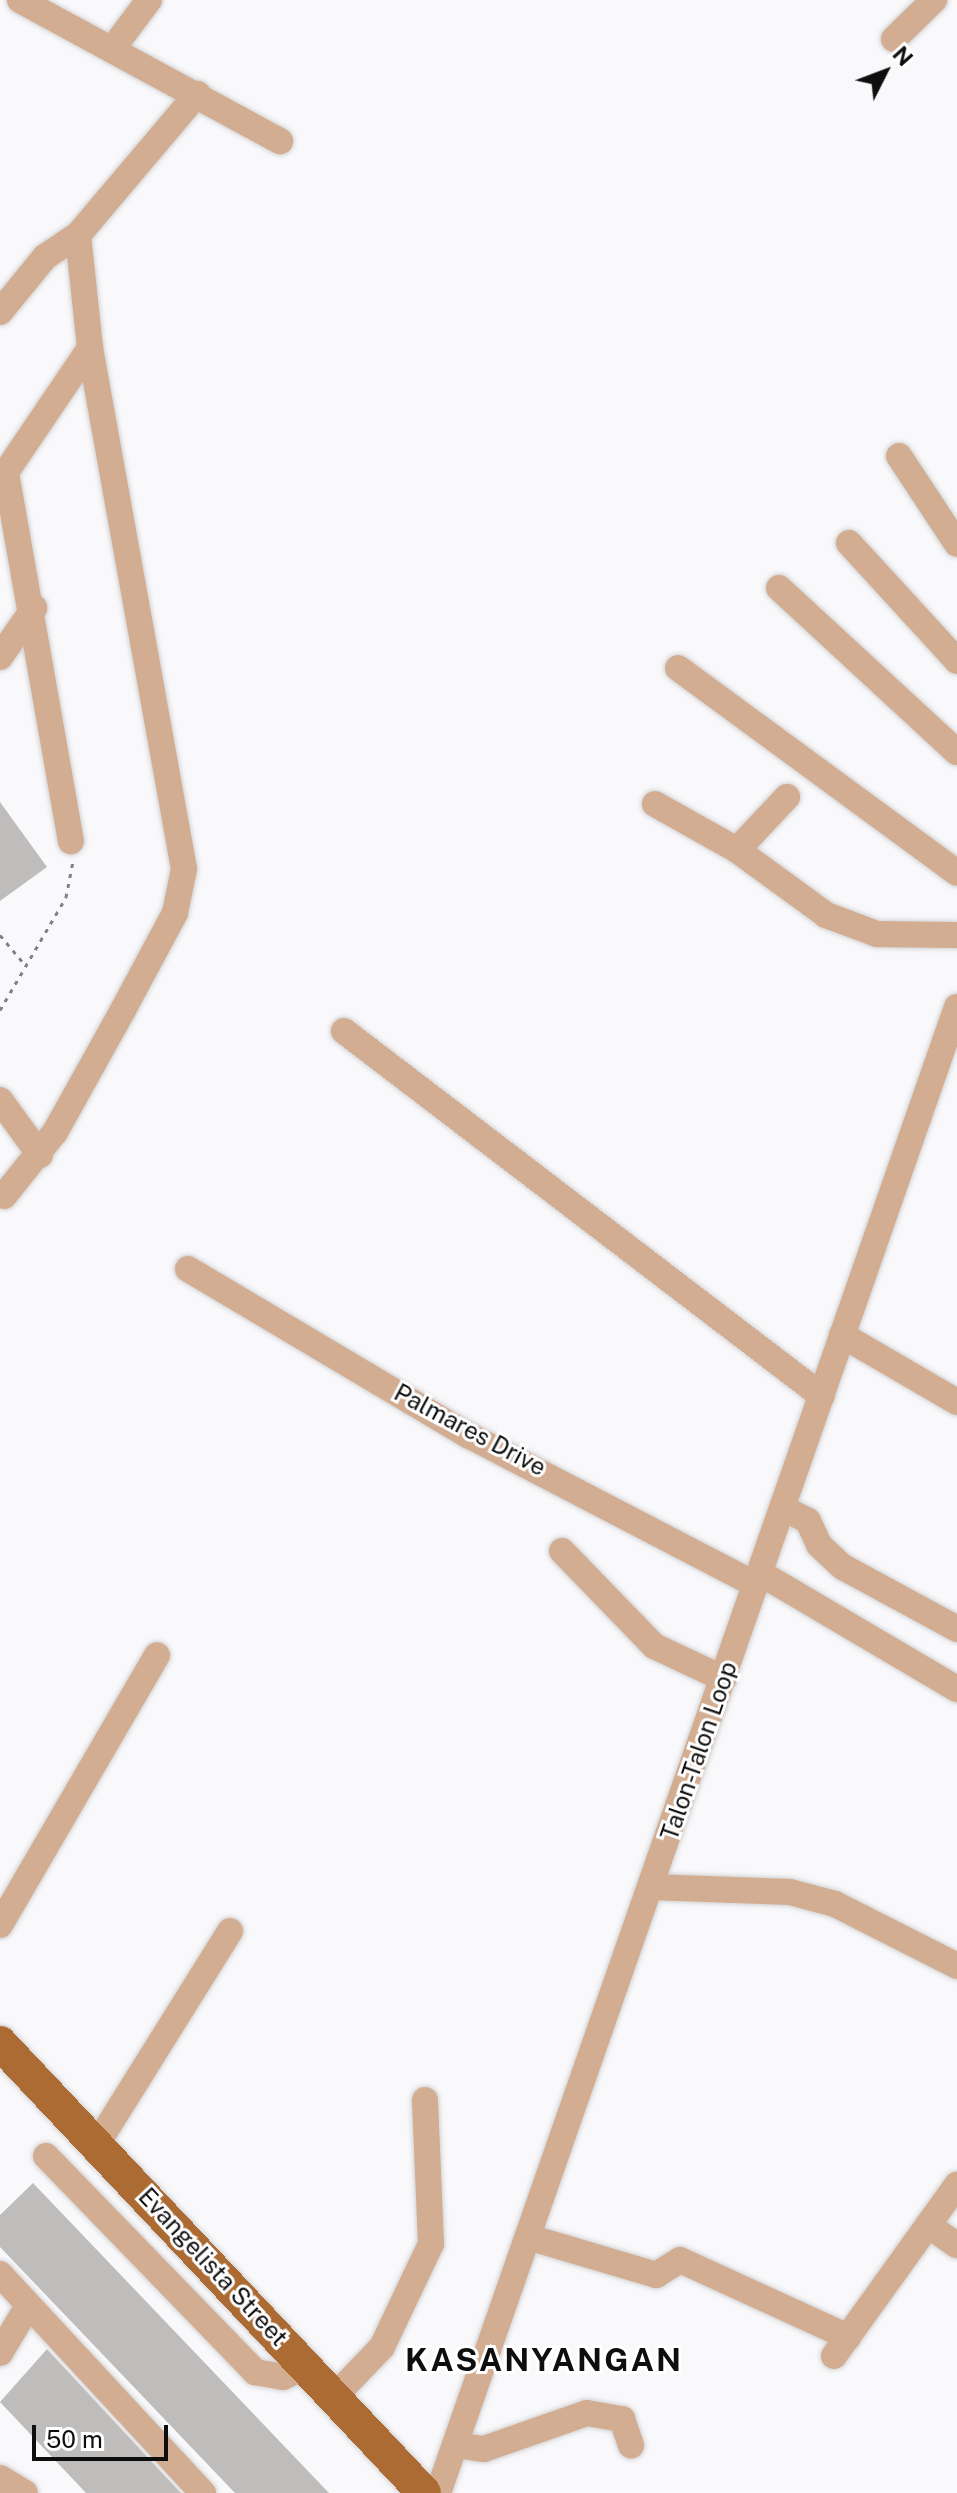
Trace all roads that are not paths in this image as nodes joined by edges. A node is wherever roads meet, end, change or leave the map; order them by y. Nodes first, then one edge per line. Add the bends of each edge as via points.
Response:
1 (20, 0) edge
2 (149, 0) edge
3 (934, 0) edge
4 (894, 39) dead end
5 (113, 48) junction
6 (197, 94) junction
7 (280, 141) dead end
8 (78, 235) junction
9 (0, 312) edge
10 (90, 348) junction
11 (899, 456) dead end
12 (3, 477) edge
13 (849, 543) dead end
14 (957, 544) edge
15 (779, 588) dead end
16 (34, 608) junction
17 (0, 657) edge
18 (957, 661) edge
19 (678, 668) dead end
20 (957, 752) edge
21 (787, 797) dead end
22 (655, 804) dead end
23 (71, 841) road end
24 (737, 850) junction
25 (957, 873) edge
26 (957, 935) edge
27 (956, 1016) edge
28 (344, 1031) dead end
29 (0, 1100) edge
30 (40, 1155) junction
31 (4, 1196) dead end
32 (188, 1269) dead end
33 (842, 1335) junction
34 (822, 1396) junction
35 (957, 1402) edge
36 (783, 1508) junction
37 (562, 1551) dead end
38 (758, 1579) junction
39 (957, 1629) edge
40 (157, 1655) dead end
41 (724, 1679) junction
42 (957, 1689) edge
43 (651, 1887) junction
44 (0, 1925) edge
45 (230, 1931) dead end
46 (957, 1966) edge
47 (0, 2043) edge
48 (425, 2100) dead end
49 (97, 2144) junction
50 (46, 2156) dead end
51 (957, 2185) edge
52 (928, 2225) junction
53 (528, 2237) junction
54 (957, 2245) edge
55 (0, 2274) edge
56 (28, 2306) junction
57 (0, 2353) edge
58 (306, 2366) junction
59 (334, 2397) junction
60 (455, 2445) junction
61 (631, 2445) dead end
62 (0, 2478) edge
63 (25, 2493) edge
64 (203, 2493) edge
65 (424, 2493) edge
66 (438, 2493) edge

1 - 5 street
2 - 5 street
3 - 4 street
5 - 6 street
6 - 7 street
6 - 8 street
8 - 9 street via 45,257
8 - 10 street
10 - 12 street
10 - 30 street via 184,869 175,913
11 - 14 street
12 - 16 street
13 - 18 street
15 - 20 street
16 - 17 street
16 - 23 street
19 - 25 street
21 - 24 street
22 - 24 street
24 - 26 street via 826,915 877,934
27 - 33 street, Talon-Talon Loop
28 - 34 street
29 - 30 street
30 - 31 street
32 - 38 street, Palmares Drive via 468,1435
33 - 34 street, Talon-Talon Loop
33 - 35 street
34 - 36 street, Talon-Talon Loop
36 - 38 street, Talon-Talon Loop
36 - 39 street via 808,1521 819,1545 843,1567
37 - 41 street via 654,1646
38 - 41 street, Talon-Talon Loop
38 - 42 street, Palmares Drive
40 - 44 street
41 - 43 street, Talon-Talon Loop
43 - 46 street via 790,1892 835,1904
43 - 53 street, Talon-Talon Loop
45 - 49 street
47 - 49 main road, Evangelista Street
48 - 59 street via 431,2244 382,2347
49 - 58 main road, Evangelista Street
50 - 58 street via 255,2372 283,2377
51 - 52 street
52 - 53 street via 841,2347 680,2260 656,2275
52 - 54 street
53 - 60 street, Talon-Talon Loop
55 - 56 street
56 - 57 street
56 - 64 street
58 - 59 main road, Evangelista Street
59 - 65 main road, Evangelista Street
60 - 61 street via 484,2449 587,2413 622,2419
60 - 66 street, Talon-Talon Loop
62 - 63 street

